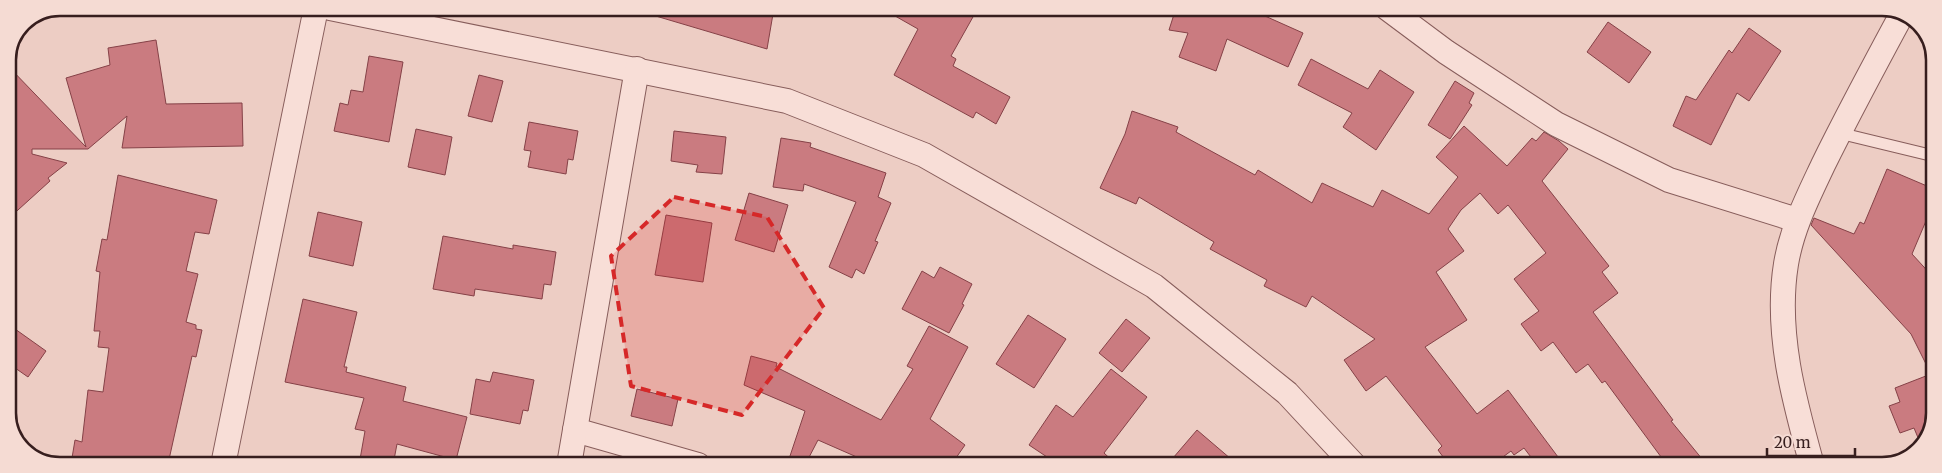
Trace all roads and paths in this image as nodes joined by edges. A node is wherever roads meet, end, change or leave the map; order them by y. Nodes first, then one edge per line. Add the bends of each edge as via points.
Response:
1 (314, 16) edge
2 (370, 16) edge
3 (1399, 16) edge
4 (1899, 20) edge
5 (637, 69) junction
6 (1839, 133) junction
7 (1926, 154) edge
8 (1797, 220) junction
9 (575, 430) junction
10 (224, 457) edge
11 (570, 457) edge
12 (670, 457) edge
13 (1347, 457) edge
14 (1810, 457) edge

1 - 10 street
2 - 5 street
3 - 8 street via 1446,52 1556,124 1669,180
4 - 6 street
5 - 9 street
5 - 13 street via 786,101 924,155 1154,286 1287,393
6 - 7 lane
6 - 8 street
8 - 14 street via 1786,264 1785,340 1792,390
9 - 11 street
9 - 12 street

